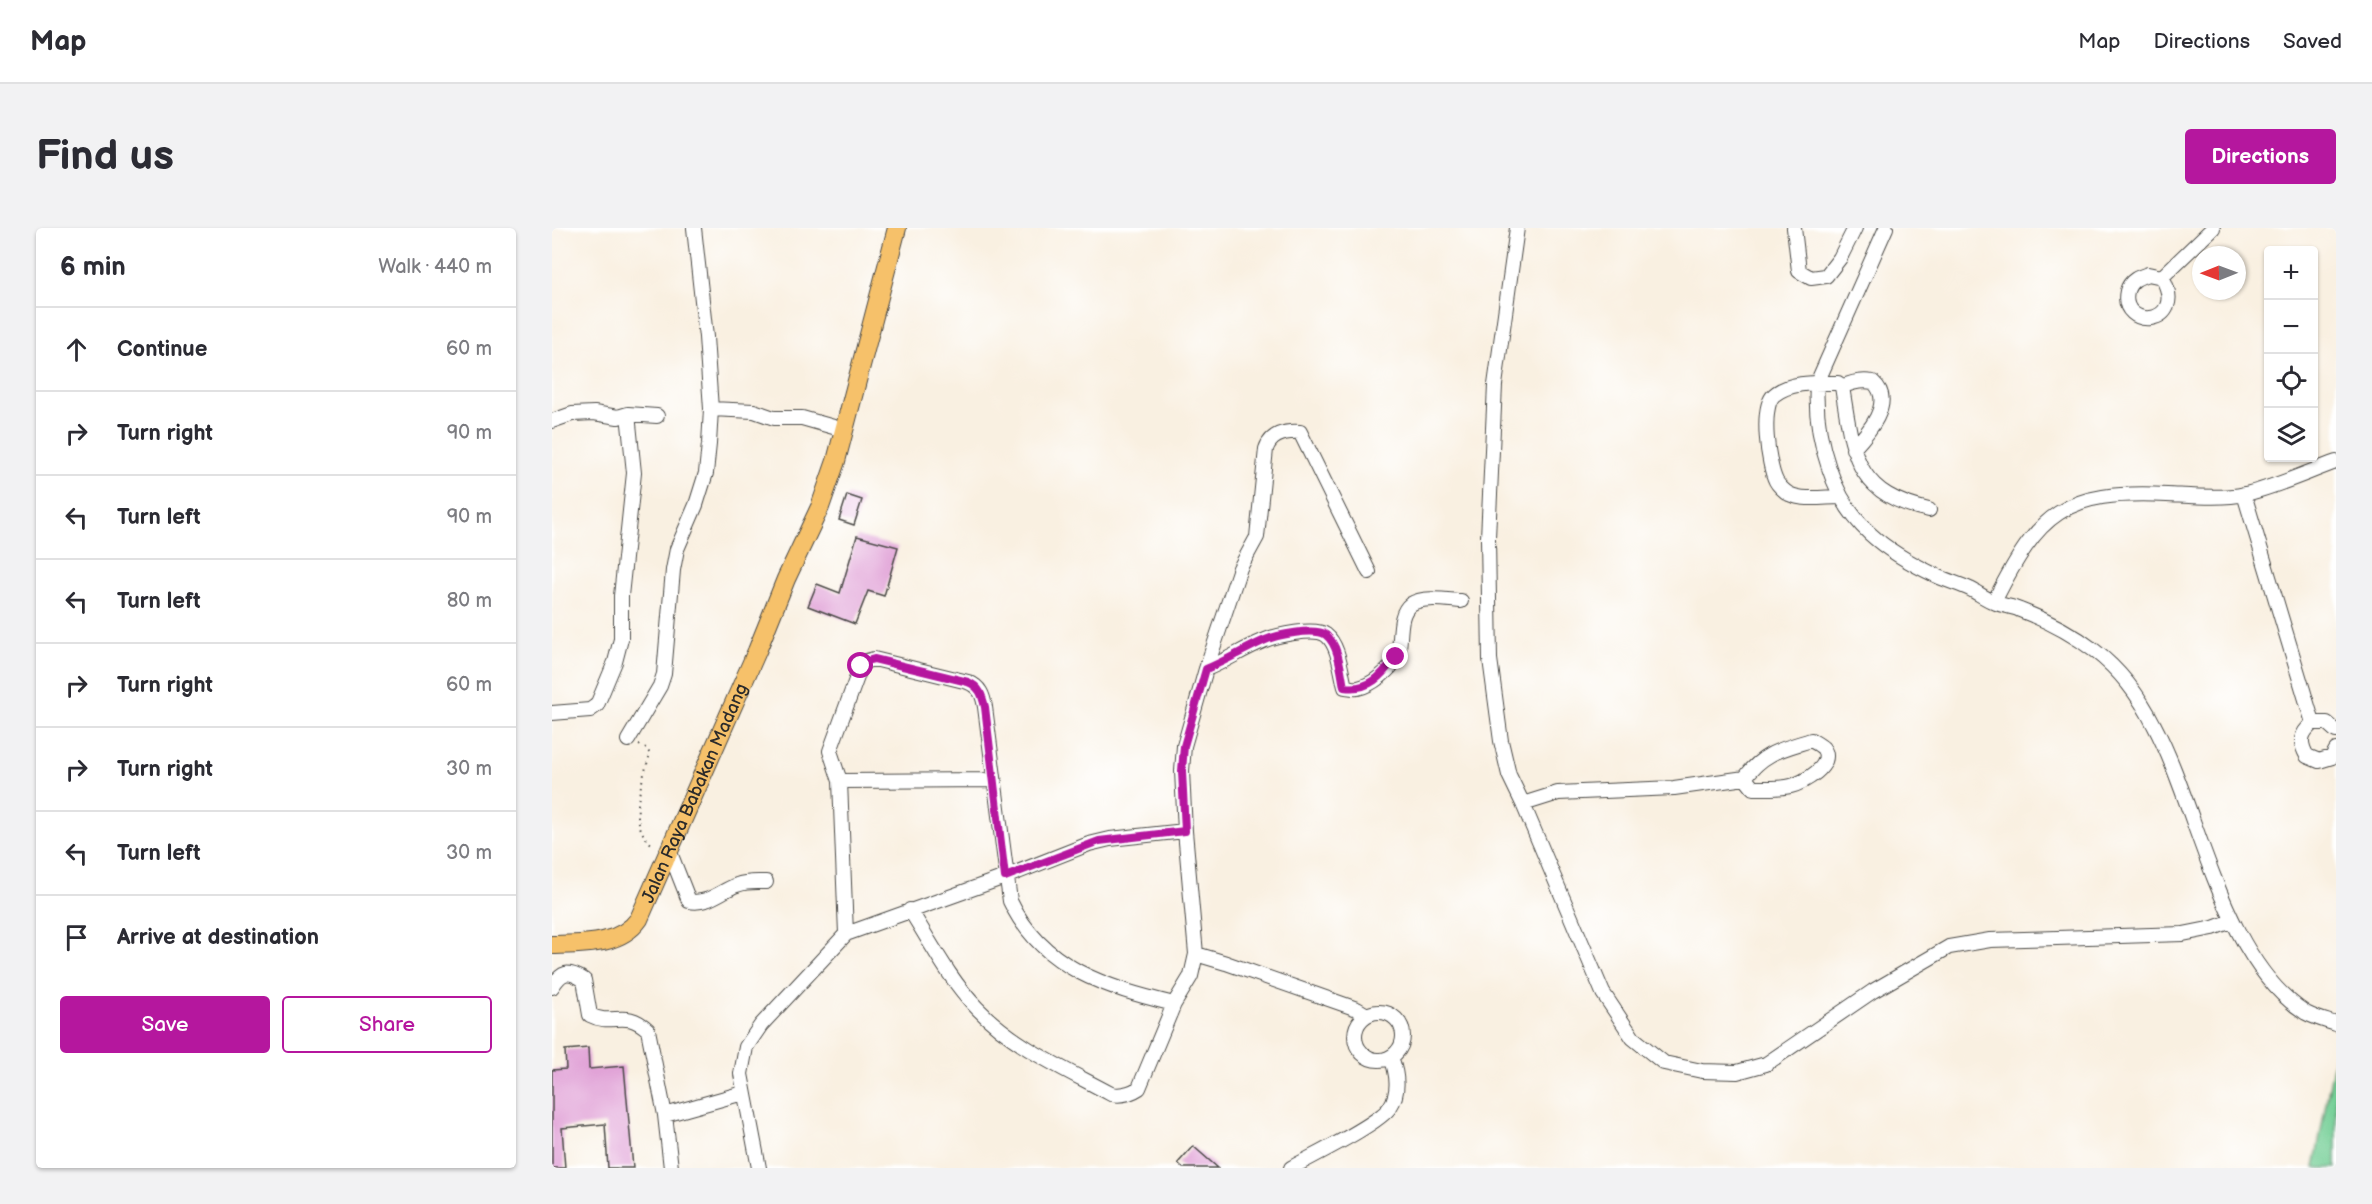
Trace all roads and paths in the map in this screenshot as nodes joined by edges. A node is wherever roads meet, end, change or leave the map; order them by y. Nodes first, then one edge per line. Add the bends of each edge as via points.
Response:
1 (694, 228) edge
2 (897, 228) edge
3 (1517, 228) edge
4 (1794, 228) edge
5 (1855, 228) edge
6 (1886, 228) edge
7 (2213, 228) edge
8 (2162, 277) dead end
9 (1817, 383) junction
10 (1842, 387) junction
11 (711, 409) junction
12 (628, 414) junction
13 (657, 416) dead end
14 (552, 421) edge
15 (844, 430) junction
16 (1853, 449) junction
17 (2336, 462) edge
18 (2244, 494) junction
19 (1840, 497) junction
20 (1929, 510) dead end
21 (1369, 572) dead end
22 (1461, 601) dead end
23 (1994, 602) junction
24 (1206, 669) junction
25 (552, 713) edge
26 (2313, 723) junction
27 (2336, 731) edge
28 (628, 740) joint
29 (2336, 750) edge
30 (1745, 778) junction
31 (993, 780) junction
32 (840, 781) junction
33 (1523, 804) junction
34 (1185, 831) junction
35 (669, 850) junction
36 (1005, 877) junction
37 (766, 882) dead end
38 (910, 910) junction
39 (2232, 921) junction
40 (846, 934) junction
41 (552, 945) edge
42 (1196, 954) junction
43 (552, 987) edge
44 (1174, 1004) junction
45 (1367, 1016) junction
46 (2336, 1024) edge
47 (1391, 1057) junction
48 (743, 1093) junction
49 (665, 1115) junction
50 (671, 1168) edge
51 (759, 1168) edge
52 (1291, 1168) edge

1 - 11 street
2 - 15 main road, Jalan Raya Babakan Madang
3 - 33 street via 1495,385 1488,596 1490,659 1501,741 1509,775
4 - 5 street via 1800,271 1811,278 1826,276
6 - 9 street
7 - 8 street
9 - 10 street via 1838,383
9 - 19 street via 1819,432
9 - 19 street via 1791,386 1774,395 1768,406 1767,438 1772,469 1776,483 1787,493 1808,498
10 - 16 street
10 - 16 street via 1867,381 1881,392 1881,406 1872,429
11 - 15 street via 802,418
11 - 28 street via 706,473 673,570 664,674
12 - 13 street
12 - 14 street via 572,414
12 - 25 street via 634,473 621,596 621,639 597,705 590,710
15 - 35 main road, Jalan Raya Babakan Madang via 820,507
16 - 20 street via 1865,475 1889,496
17 - 18 street
18 - 23 street via 2120,494 2088,499 2069,507 2040,528
18 - 26 street
19 - 23 street via 1872,536 1892,551
21 - 24 street via 1300,432 1277,435 1266,449 1257,537 1240,568
22 - 24 street via 1432,600 1408,607 1396,657 1381,677 1357,689 1344,687 1333,643 1325,634 1312,632 1264,640
23 - 39 street via 2041,619 2087,646 2135,692 2176,771
24 - 34 street via 1184,746
26 - 27 street via 2326,723
26 - 29 street via 2301,738 2300,745 2307,756 2319,761 2332,757
28 - 35 path via 650,754 638,798 640,830 652,845
30 - 30 street via 1753,788 1790,786 1822,767 1826,757 1823,749 1811,740 1755,763
30 - 33 street via 1674,788 1558,793
31 - 32 street
31 - 32 street via 983,696 975,685 874,659 861,666 831,746
31 - 36 street
32 - 40 street
33 - 39 street via 1603,993 1633,1038 1664,1063 1702,1071 1737,1072 1766,1064 1873,990 1949,947 1990,940 2183,934
34 - 36 street via 1099,841
34 - 42 street
35 - 37 street via 689,901 695,903 710,900 745,882
35 - 41 main road, Jalan Raya Babakan Madang via 639,918 629,931 608,940
36 - 38 street
36 - 44 street via 1018,918 1044,950 1102,984
38 - 40 street
38 - 44 street via 949,973 992,1022 1026,1048 1111,1094 1125,1095 1139,1088
39 - 46 street via 2281,993 2308,1014
40 - 48 street via 752,1036 742,1061
42 - 44 street via 1191,976
42 - 45 street via 1357,1009
43 - 49 street via 558,976 574,974 584,980 590,1015 599,1019 630,1018 648,1030
45 - 47 street via 1356,1032 1360,1051 1378,1061
45 - 47 street via 1387,1014 1398,1021 1403,1041
47 - 52 street via 1396,1070 1396,1096 1389,1109 1370,1124
48 - 49 street
48 - 51 street
49 - 50 street

